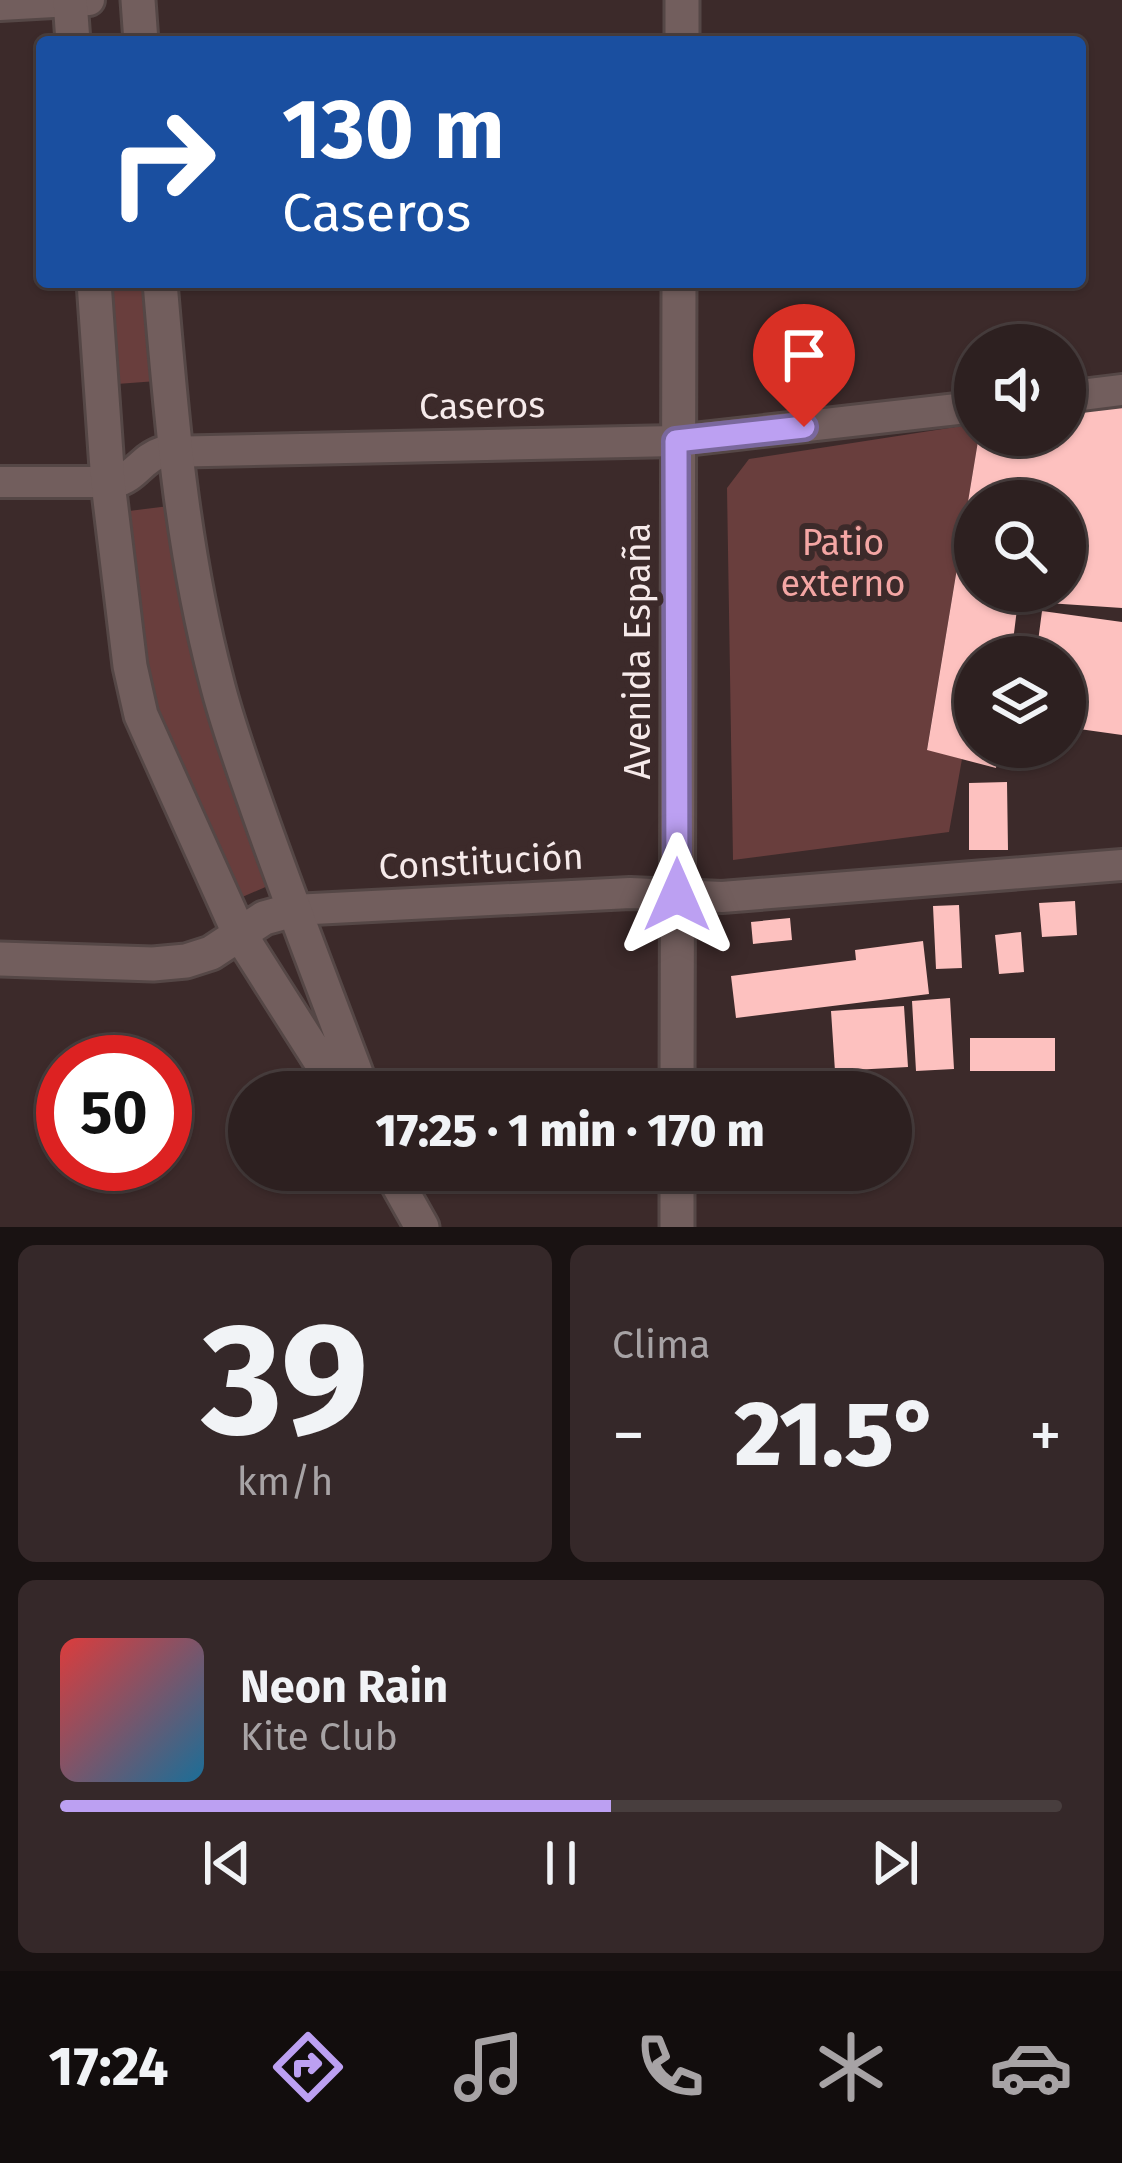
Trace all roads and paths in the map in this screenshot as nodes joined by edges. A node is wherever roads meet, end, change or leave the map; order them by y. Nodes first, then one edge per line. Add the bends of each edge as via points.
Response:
1 (137, 0) edge
2 (682, 0) edge
3 (76, 1) edge
4 (0, 5) edge
5 (74, 36) edge
6 (140, 36) edge
7 (682, 36) edge
8 (94, 288) edge
9 (160, 288) edge
10 (679, 288) edge
11 (1122, 390) edge
12 (1086, 394) edge
13 (954, 409) edge
14 (676, 441) junction
15 (174, 452) junction
16 (0, 482) edge
17 (108, 483) junction
18 (1122, 866) edge
19 (677, 895) junction
20 (293, 910) junction
21 (239, 933) junction
22 (0, 958) edge
23 (327, 1071) edge
24 (355, 1071) edge
25 (677, 1071) edge
26 (402, 1191) edge
27 (677, 1191) edge
28 (422, 1227) edge
29 (677, 1227) edge

1 - 6 street
2 - 7 street
3 - 4 street
3 - 5 street
8 - 17 street
9 - 15 street
10 - 14 street, Avenida España
11 - 12 street
13 - 14 street, Caseros
14 - 15 street, Caseros
14 - 19 street, Avenida España
15 - 17 street, Caseros via 155,454 130,478
15 - 20 street via 216,682
16 - 17 street
17 - 21 street via 134,692
18 - 19 street, Constitución
19 - 20 street, Constitución
19 - 25 street, Avenida España
20 - 21 street, Constitución
20 - 24 street
21 - 22 street, Constitución via 186,961
21 - 23 street
26 - 28 street
27 - 29 street

